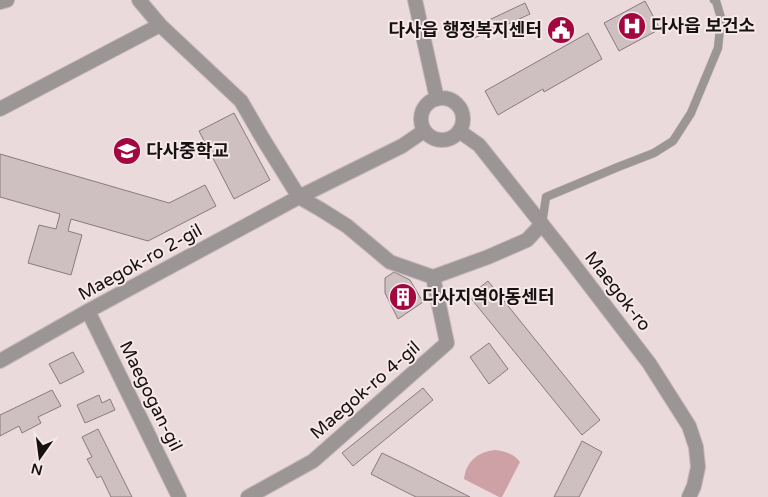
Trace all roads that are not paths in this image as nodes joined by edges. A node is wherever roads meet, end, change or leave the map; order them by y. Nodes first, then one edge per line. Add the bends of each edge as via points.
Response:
1 (7, 0) edge
2 (139, 0) edge
3 (414, 0) edge
4 (714, 0) edge
5 (0, 2) edge
6 (160, 25) junction
7 (437, 99) junction
8 (0, 110) edge
9 (424, 130) junction
10 (459, 131) junction
11 (299, 197) junction
12 (542, 224) junction
13 (433, 277) junction
14 (88, 311) junction
15 (0, 361) edge
16 (180, 497) edge
17 (248, 497) edge
18 (689, 497) edge

1 - 5 street
2 - 6 street
3 - 7 street
4 - 12 lane via 721,18 718,48 691,113 673,141 654,153 546,198
6 - 8 street
6 - 11 street via 242,100
7 - 9 street via 425,106 422,112
7 - 10 street via 444,98 457,104 463,118
9 - 10 street via 441,140
9 - 11 street, Maegok-ro 2-gil via 402,146
10 - 12 street, Maegok-ro via 479,145
11 - 13 street via 347,226 390,262
11 - 14 street, Maegok-ro 2-gil
12 - 13 street via 527,240
12 - 18 street, Maegok-ro via 649,363 689,426 698,467
13 - 17 street, Maegok-ro 4-gil via 447,343 313,461
14 - 15 street, Maegok-ro 2-gil
14 - 16 street, Maegogan-gil

